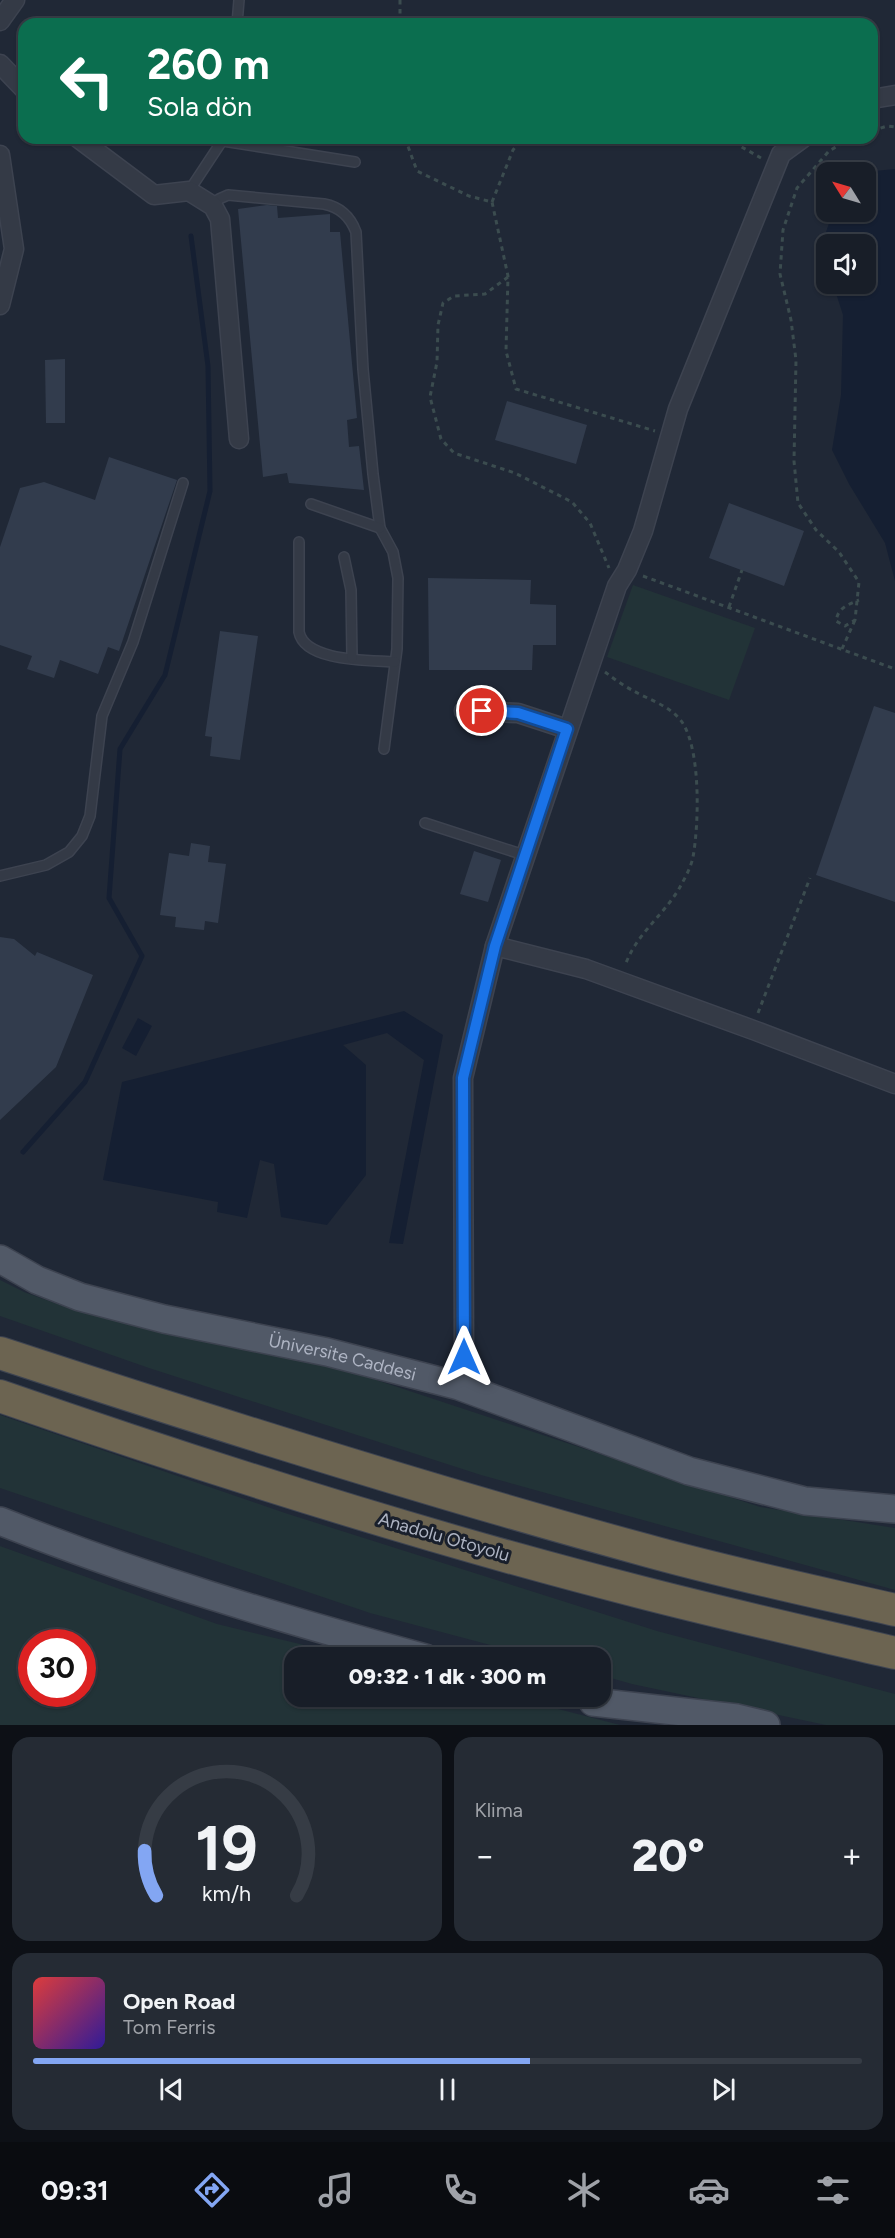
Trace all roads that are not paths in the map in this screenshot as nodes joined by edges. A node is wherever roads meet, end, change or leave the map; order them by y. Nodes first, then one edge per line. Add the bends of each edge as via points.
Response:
1 (239, 0) edge
2 (238, 18) edge
3 (0, 64) edge
4 (18, 83) edge
5 (895, 95) edge
6 (878, 98) edge
7 (86, 144) edge
8 (221, 144) edge
9 (252, 144) edge
10 (795, 144) edge
11 (0, 155) edge
12 (355, 162) dead end
13 (189, 191) junction
14 (213, 206) junction
15 (0, 305) edge
16 (239, 439) dead end
17 (183, 483) dead end
18 (311, 504) dead end
19 (380, 528) junction
20 (299, 542) dead end
21 (344, 557) dead end
22 (352, 658) junction
23 (395, 662) junction
24 (464, 711) dead end
25 (567, 729) junction
26 (384, 749) dead end
27 (425, 823) dead end
28 (524, 855) junction
29 (0, 876) edge
30 (495, 946) junction
31 (895, 1084) edge
32 (0, 1259) edge
33 (0, 1353) edge
34 (462, 1371) junction
35 (0, 1396) edge
36 (805, 1501) junction
37 (895, 1509) edge
38 (0, 1521) edge
39 (895, 1522) edge
40 (895, 1610) edge
41 (385, 1647) edge
42 (895, 1653) edge
43 (611, 1702) edge
44 (611, 1707) edge
45 (679, 1725) edge
46 (766, 1725) edge

1 - 2 lane
3 - 4 street
5 - 6 street
7 - 13 street via 154,195
8 - 13 lane
9 - 12 lane
10 - 25 street via 781,154 678,410 643,531 617,586
11 - 15 street via 14,249
13 - 14 street
14 - 16 street via 220,219
14 - 19 lane via 228,195 324,204 338,208 353,225 366,409
17 - 29 lane via 139,625 102,716 90,816 82,836 69,852 46,865
18 - 19 lane
19 - 23 lane via 393,552 398,578
20 - 22 lane via 300,637 306,646 321,653
21 - 22 lane via 351,590
22 - 23 lane
23 - 26 lane
24 - 25 street via 518,713
25 - 28 street
27 - 28 lane
28 - 30 street
30 - 31 street via 586,969
30 - 34 street via 463,1078
32 - 34 main road, Üniversite Caddesi via 37,1280 80,1297 164,1319 327,1352
33 - 40 highway via 426,1488 646,1551
34 - 36 main road, Üniversite Caddesi via 689,1470
35 - 42 highway, Anadolu Otoyolu via 126,1440 437,1536 639,1592
36 - 37 main road, Üniversite Caddesi
36 - 39 main road
38 - 41 main road via 179,1585
43 - 46 main road
44 - 45 main road

